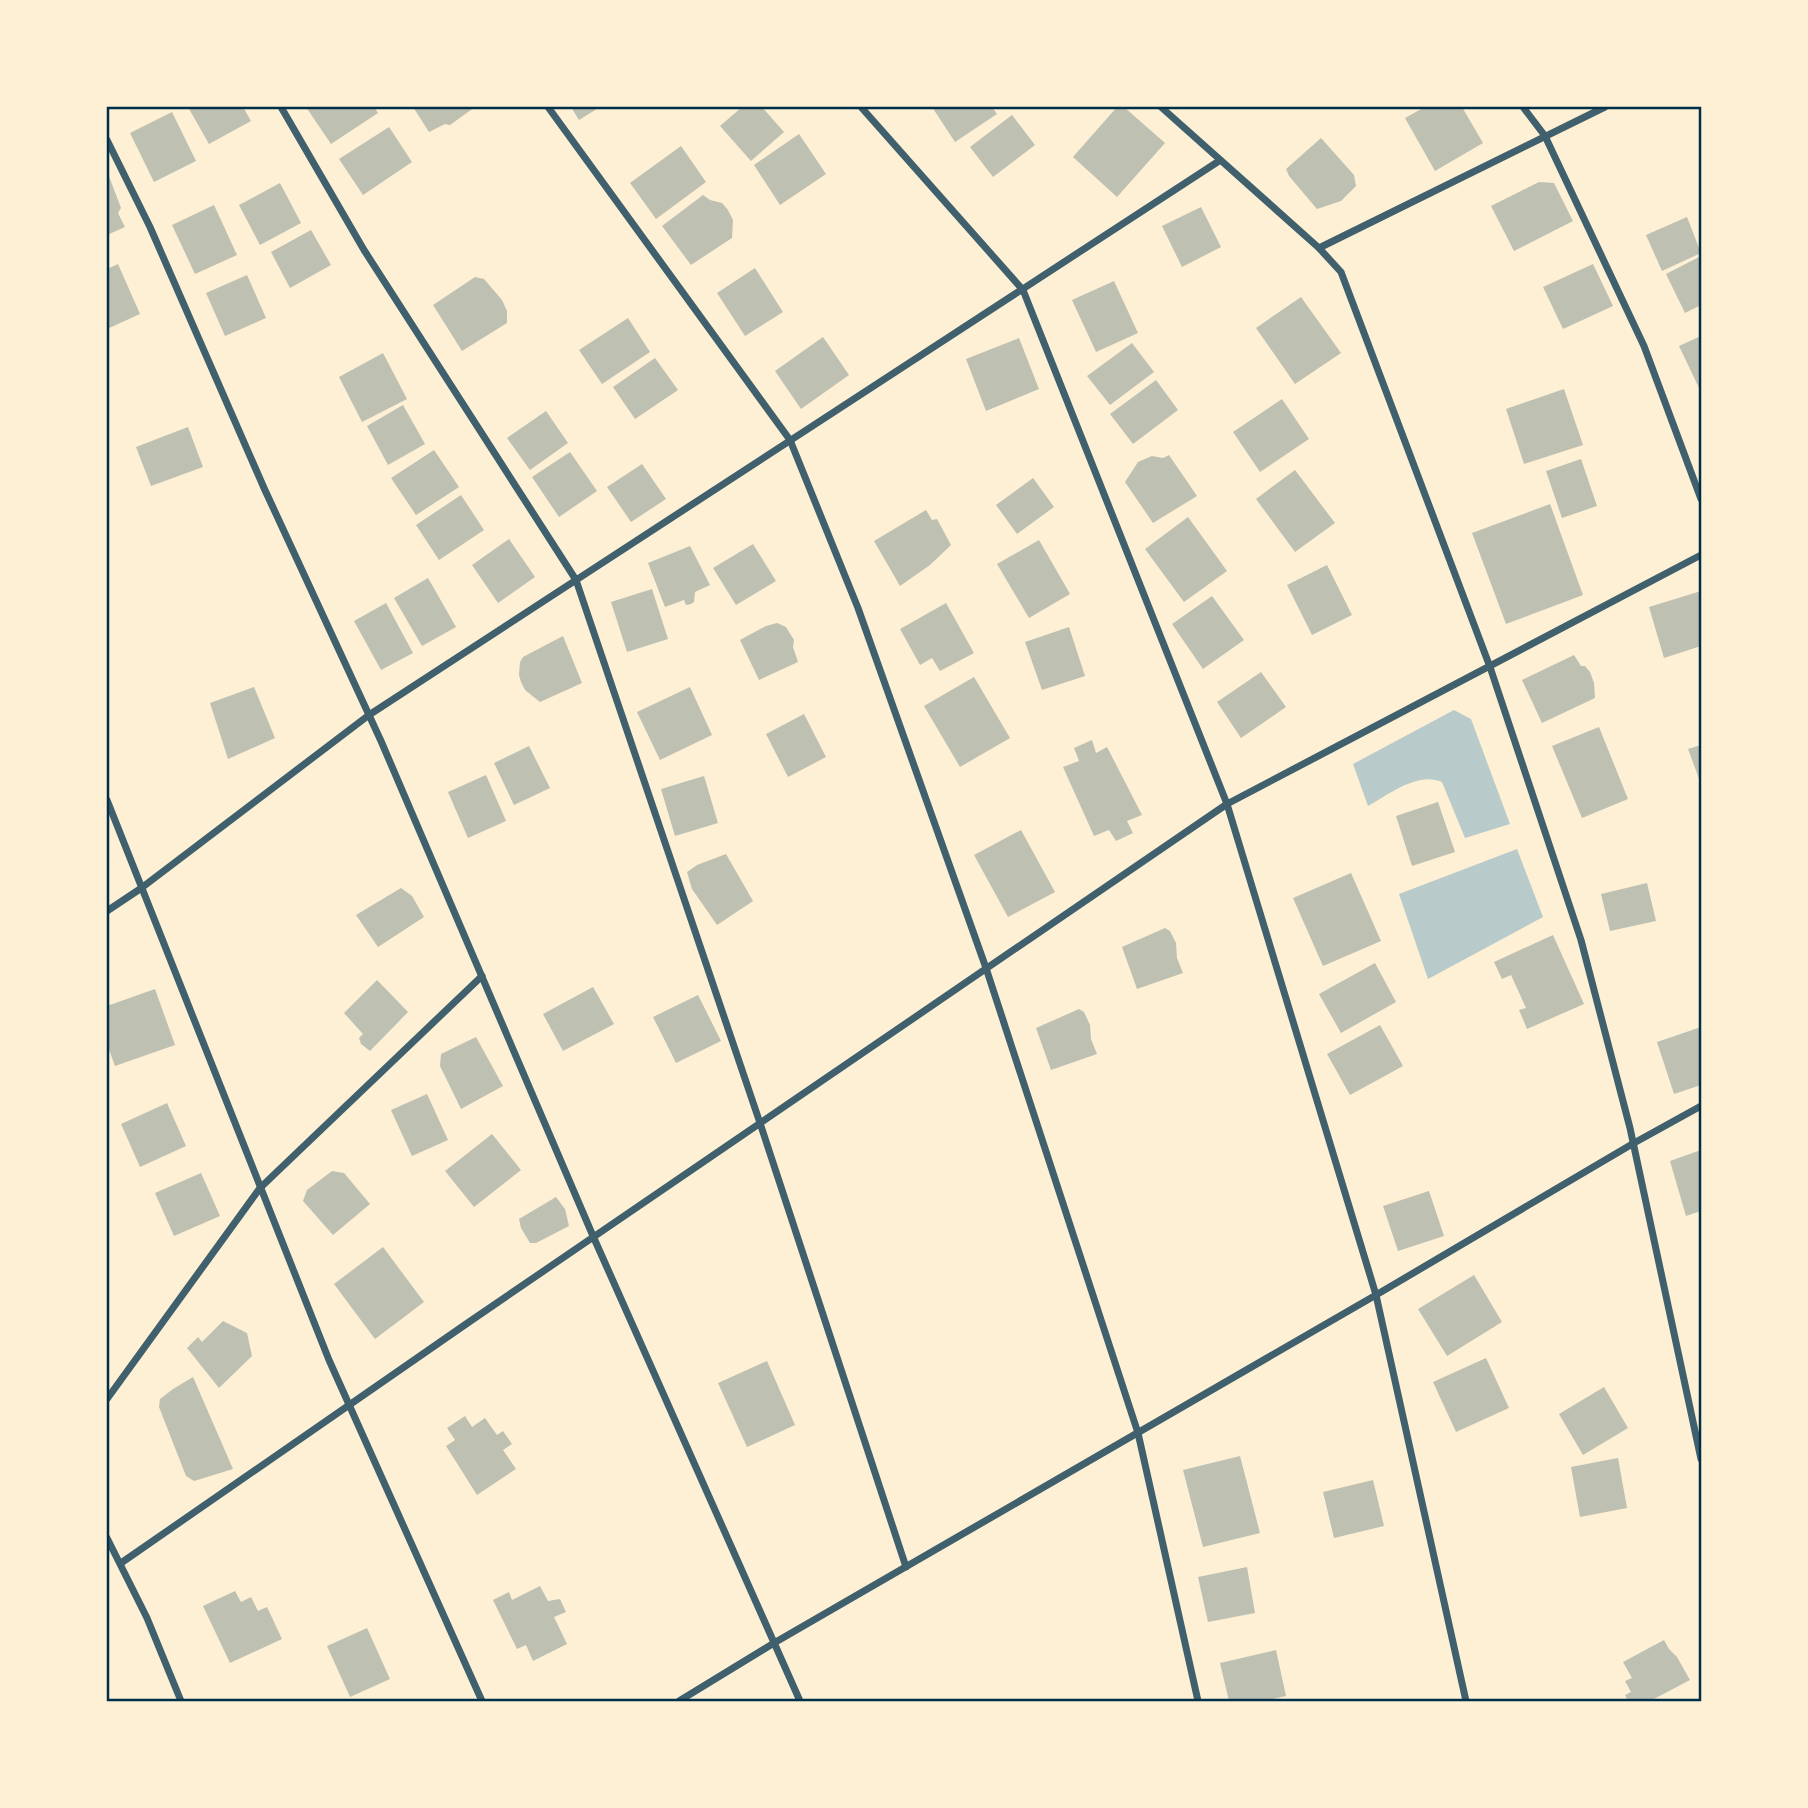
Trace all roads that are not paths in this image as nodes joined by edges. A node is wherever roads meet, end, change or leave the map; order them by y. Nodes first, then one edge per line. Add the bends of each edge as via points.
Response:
1 (281, 107) edge
2 (548, 107) edge
3 (861, 107) edge
4 (1161, 107) edge
5 (1523, 107) edge
6 (1605, 107) edge
7 (1545, 136) junction
8 (107, 140) edge
9 (1219, 161) junction
10 (1319, 248) junction
11 (1023, 290) junction
12 (790, 440) junction
13 (1701, 499) edge
14 (1701, 555) edge
15 (576, 580) junction
16 (1490, 667) junction
17 (369, 715) junction
18 (107, 800) edge
19 (1227, 804) junction
20 (140, 889) junction
21 (107, 911) edge
22 (986, 968) junction
23 (482, 975) junction
24 (1701, 1106) edge
25 (760, 1123) junction
26 (1634, 1143) junction
27 (260, 1188) junction
28 (593, 1236) junction
29 (1376, 1295) junction
30 (107, 1399) edge
31 (349, 1406) junction
32 (1138, 1433) junction
33 (1701, 1459) edge
34 (107, 1538) edge
35 (121, 1563) junction
36 (905, 1567) junction
37 (774, 1643) junction
38 (181, 1701) edge
39 (482, 1701) edge
40 (679, 1701) edge
41 (800, 1701) edge
42 (1198, 1701) edge
43 (1466, 1701) edge

1 - 15 street via 364,250
2 - 12 street
3 - 11 street
4 - 9 street
5 - 7 street
6 - 7 street
7 - 10 street
7 - 13 street via 1644,346
8 - 17 street
9 - 10 street
9 - 11 street
10 - 16 street via 1341,272
11 - 12 street
11 - 19 street
12 - 15 street
12 - 22 street via 858,608
14 - 16 street
15 - 17 street
15 - 25 street
16 - 19 street
16 - 26 street via 1581,940
17 - 20 street
17 - 23 street
18 - 20 street
19 - 22 street
19 - 29 street
20 - 21 street
20 - 27 street
22 - 25 street
22 - 32 street
23 - 27 street
23 - 28 street
24 - 26 street
25 - 28 street
25 - 36 street
26 - 29 street
26 - 33 street
27 - 30 street
27 - 31 street
28 - 31 street
28 - 37 street
29 - 32 street
29 - 43 street
31 - 35 street
31 - 39 street
32 - 36 street
32 - 42 street
34 - 35 street
35 - 38 street
36 - 37 street
37 - 40 street
37 - 41 street

